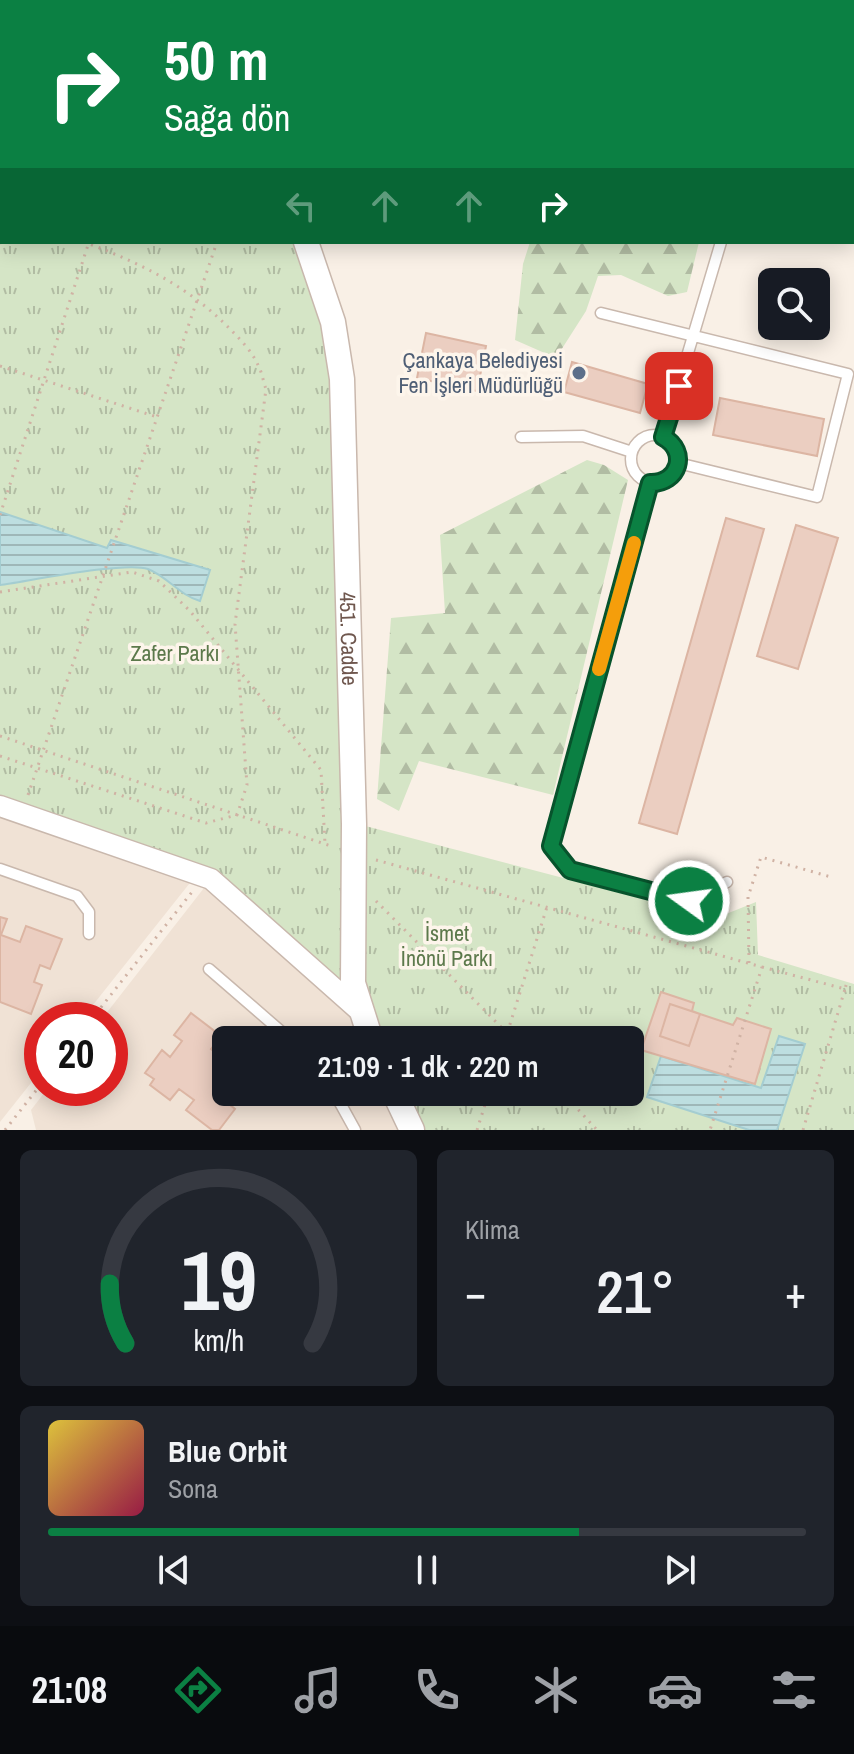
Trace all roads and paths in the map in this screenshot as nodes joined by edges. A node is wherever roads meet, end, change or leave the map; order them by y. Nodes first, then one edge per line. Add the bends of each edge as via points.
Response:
1 (87, 244) edge
2 (90, 244) edge
3 (216, 244) edge
4 (307, 244) edge
5 (720, 244) edge
6 (198, 299) junction
7 (601, 313) dead end
8 (695, 336) junction
9 (0, 366) edge
10 (44, 381) junction
11 (157, 417) junction
12 (521, 437) dead end
13 (663, 437) junction
14 (632, 452) junction
15 (678, 463) junction
16 (650, 483) junction
17 (1, 512) edge
18 (103, 576) junction
19 (0, 592) edge
20 (239, 671) junction
21 (0, 736) edge
22 (43, 750) junction
23 (0, 756) edge
24 (37, 768) junction
25 (0, 806) edge
26 (21, 813) junction
27 (237, 815) junction
28 (325, 844) junction
29 (354, 854) junction
30 (0, 869) edge
31 (204, 876) junction
32 (831, 877) dead end
33 (353, 878) junction
34 (727, 882) dead end
35 (547, 907) junction
36 (89, 934) dead end
37 (749, 963) junction
38 (762, 967) junction
39 (209, 969) dead end
40 (847, 982) dead end
41 (845, 989) junction
42 (105, 1002) edge
43 (362, 1013) junction
44 (275, 1026) edge
45 (366, 1026) edge
46 (500, 1026) edge
47 (509, 1026) edge
48 (24, 1106) edge
49 (342, 1106) edge
50 (401, 1106) edge
51 (485, 1106) edge
52 (575, 1106) edge
53 (5, 1130) edge
54 (355, 1130) edge
55 (412, 1130) edge
56 (477, 1130) edge
57 (597, 1130) edge
58 (710, 1130) edge
59 (803, 1130) edge

1 - 10 path
2 - 6 path via 140,264
3 - 6 path
4 - 29 street, 451. Cadde via 333,322 342,379
5 - 8 lane
6 - 11 path
6 - 20 path via 237,336 258,364 266,389 235,624
7 - 8 lane
8 - 13 lane
8 - 15 lane via 848,374 817,497
9 - 10 path
10 - 11 path
10 - 17 path
11 - 18 path
12 - 14 lane via 583,436
13 - 14 lane via 642,439
13 - 15 lane via 674,445
14 - 16 lane via 633,471
15 - 16 lane via 671,478
16 - 34 lane via 551,846 570,870 689,901
18 - 19 path
18 - 20 path via 132,572 159,581
18 - 22 path
20 - 27 path via 247,785
20 - 28 path via 321,770
21 - 22 path
22 - 24 path
22 - 27 path
23 - 24 path
24 - 26 path
24 - 27 path via 206,823
25 - 26 street
26 - 31 street
27 - 28 path
28 - 29 path
29 - 33 street, 451. Cadde
29 - 35 path
30 - 36 lane via 77,896 89,912
31 - 42 path
31 - 43 street
32 - 37 path via 761,857 748,897
33 - 43 street, 451. Cadde via 353,983
33 - 46 path
35 - 37 path
35 - 47 path
37 - 38 path
38 - 41 path
38 - 58 path
39 - 44 lane
40 - 41 path
41 - 59 path
43 - 45 street, 451. Cadde
48 - 53 path
49 - 54 lane
50 - 55 street
51 - 56 path
52 - 57 path

